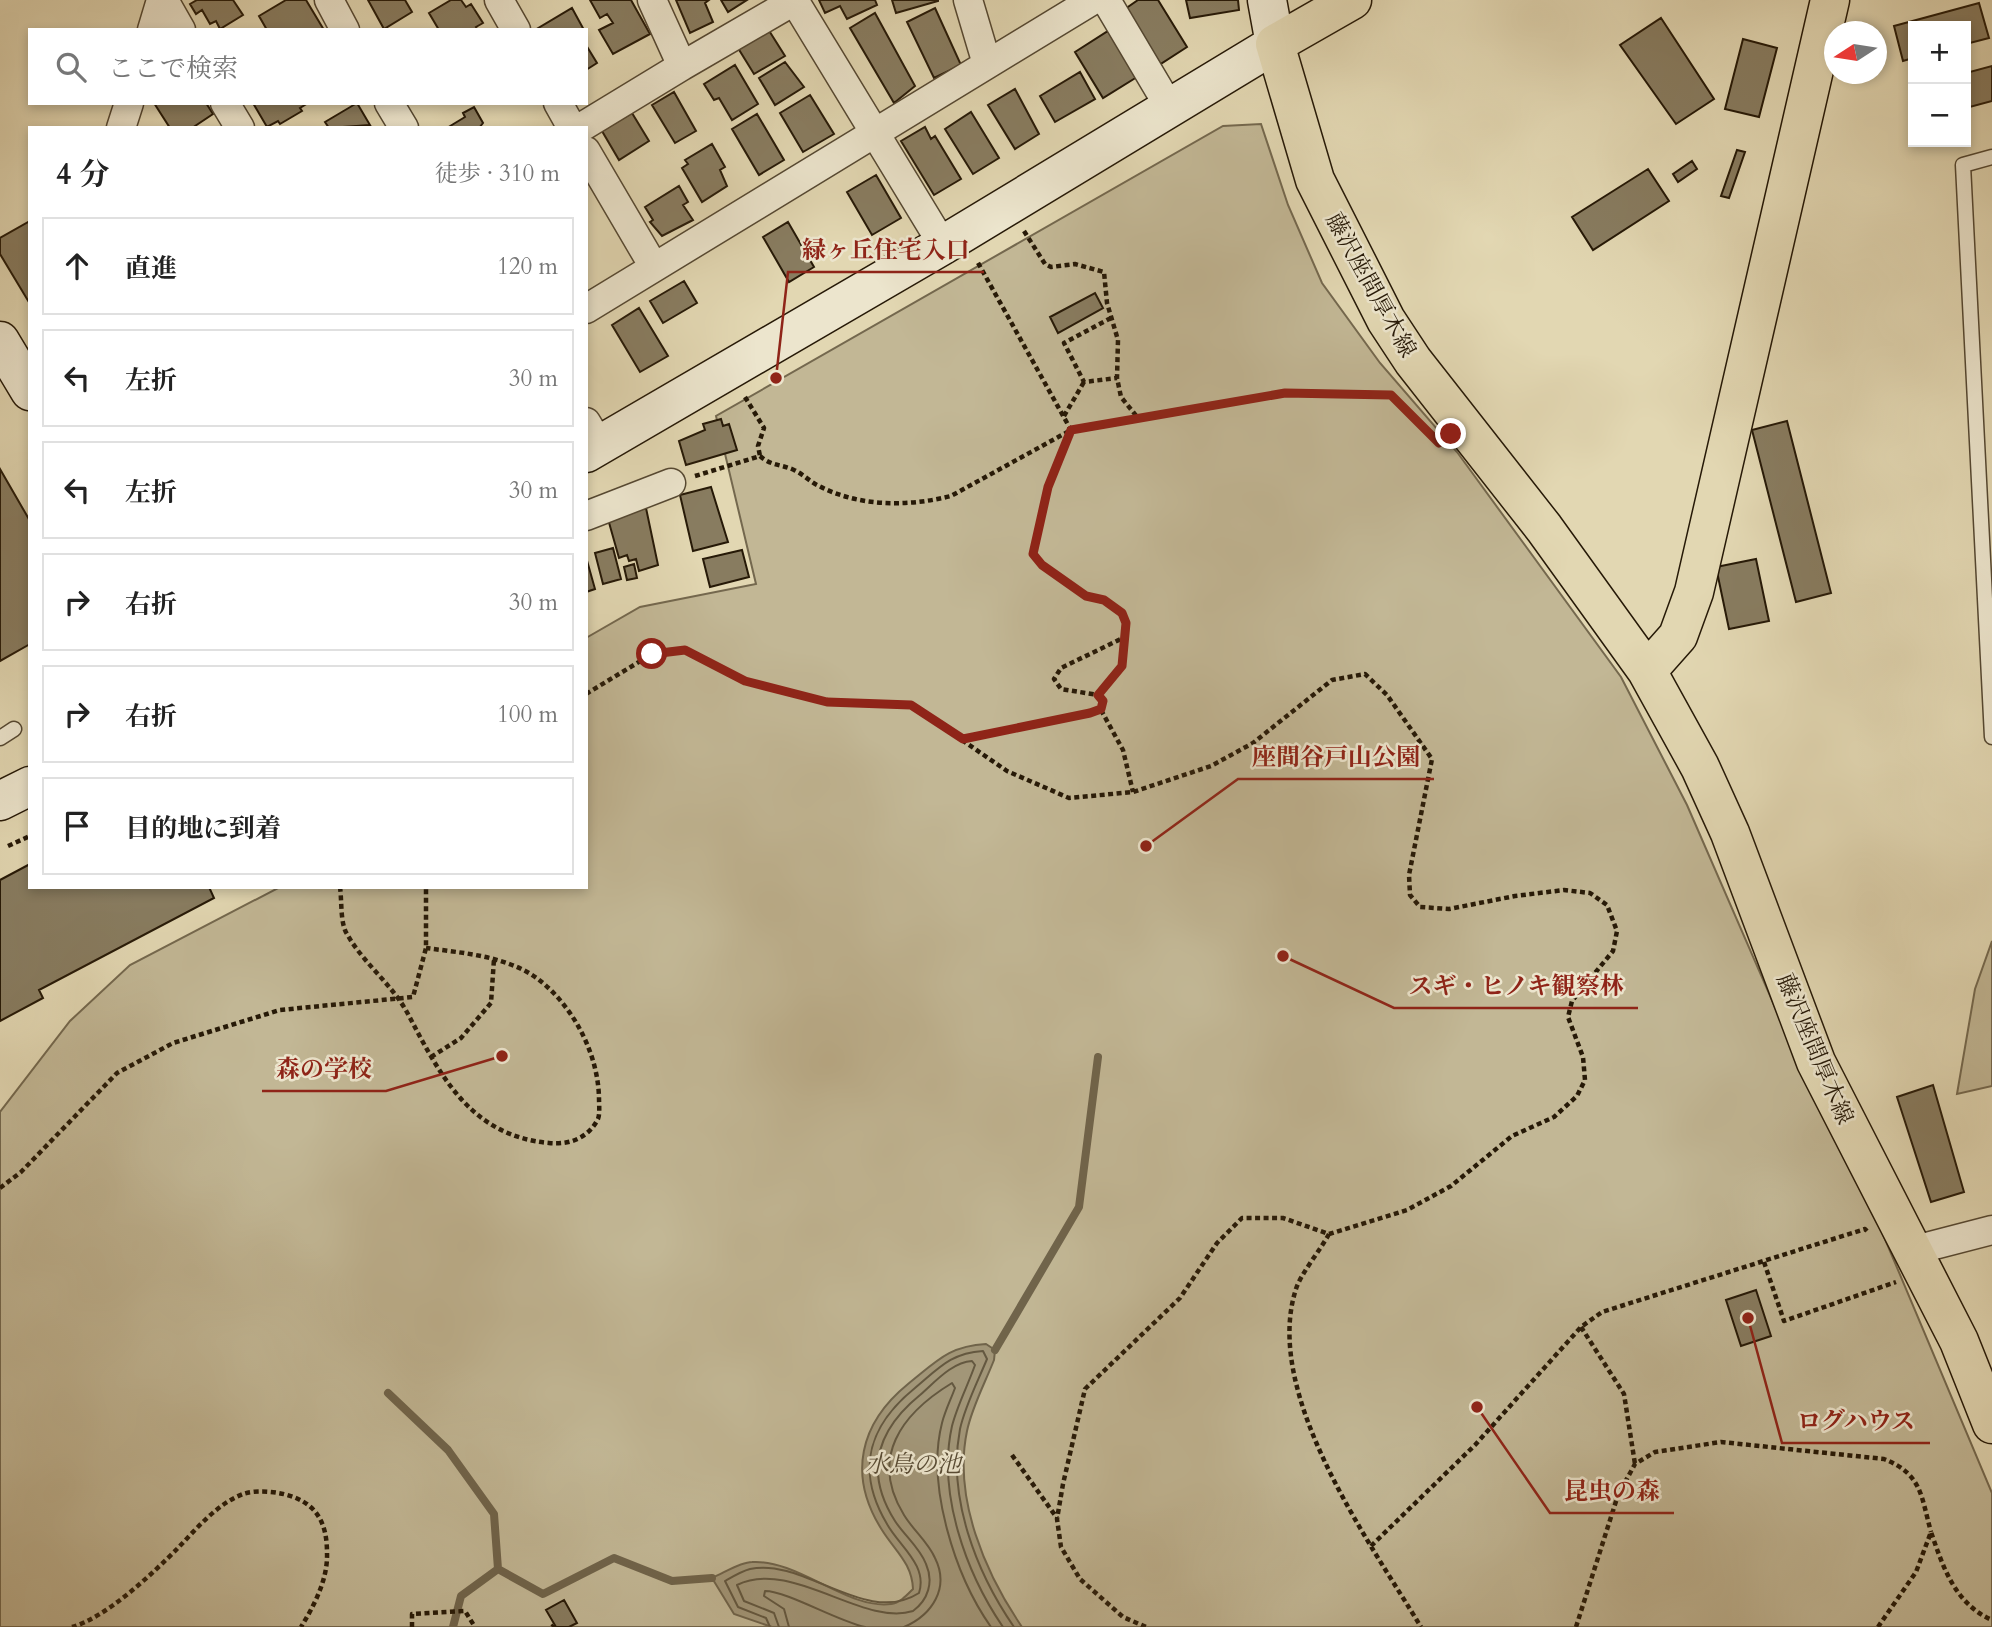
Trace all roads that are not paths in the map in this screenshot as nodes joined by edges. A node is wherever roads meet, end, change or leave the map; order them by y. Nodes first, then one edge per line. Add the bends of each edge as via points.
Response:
1 (162, 0) edge
2 (329, 0) edge
3 (499, 0) edge
4 (652, 0) edge
5 (794, 0) edge
6 (968, 0) edge
7 (1093, 0) edge
8 (1106, 0) edge
9 (1267, 0) edge
10 (1352, 0) edge
11 (1830, 0) edge
12 (153, 28) edge
13 (180, 28) edge
14 (344, 28) edge
15 (515, 28) edge
16 (1275, 44) junction
17 (987, 64) junction
18 (682, 66) junction
19 (128, 105) edge
20 (226, 105) edge
21 (390, 105) edge
22 (559, 105) edge
23 (1170, 108) junction
24 (122, 126) edge
25 (239, 126) edge
26 (403, 126) edge
27 (571, 126) edge
28 (583, 126) edge
29 (874, 134) junction
30 (588, 155) edge
31 (1992, 157) edge
32 (958, 250) junction
33 (654, 267) junction
34 (588, 308) edge
35 (0, 341) edge
36 (28, 388) edge
37 (591, 440) edge
38 (671, 483) road end
39 (588, 515) edge
40 (1647, 671) junction
41 (14, 729) dead end
42 (1992, 737) edge
43 (0, 738) edge
44 (28, 787) edge
45 (0, 801) edge
46 (1992, 1230) edge
47 (1913, 1254) junction
48 (1992, 1424) edge

1 - 12 street
1 - 13 street
2 - 14 street
3 - 15 street
4 - 18 street
5 - 18 street
5 - 29 street
6 - 17 street
7 - 17 street
8 - 23 street
9 - 16 street
10 - 16 main road
11 - 40 main road via 1694,592 1678,636
16 - 23 street
16 - 40 main road, 藤沢座間厚木線 via 1315,180 1386,320
17 - 29 street
18 - 28 street
19 - 24 street
20 - 25 street
21 - 26 street
22 - 27 street
23 - 32 street
29 - 32 street
29 - 33 street
30 - 33 street
31 - 42 lane via 1963,165
32 - 37 street
33 - 34 street
35 - 36 street
38 - 39 street
40 - 47 main road, 藤沢座間厚木線 via 1700,766 1816,1062
41 - 43 lane
44 - 45 street
46 - 47 street
47 - 48 main road, 藤沢座間厚木線 via 1959,1341

